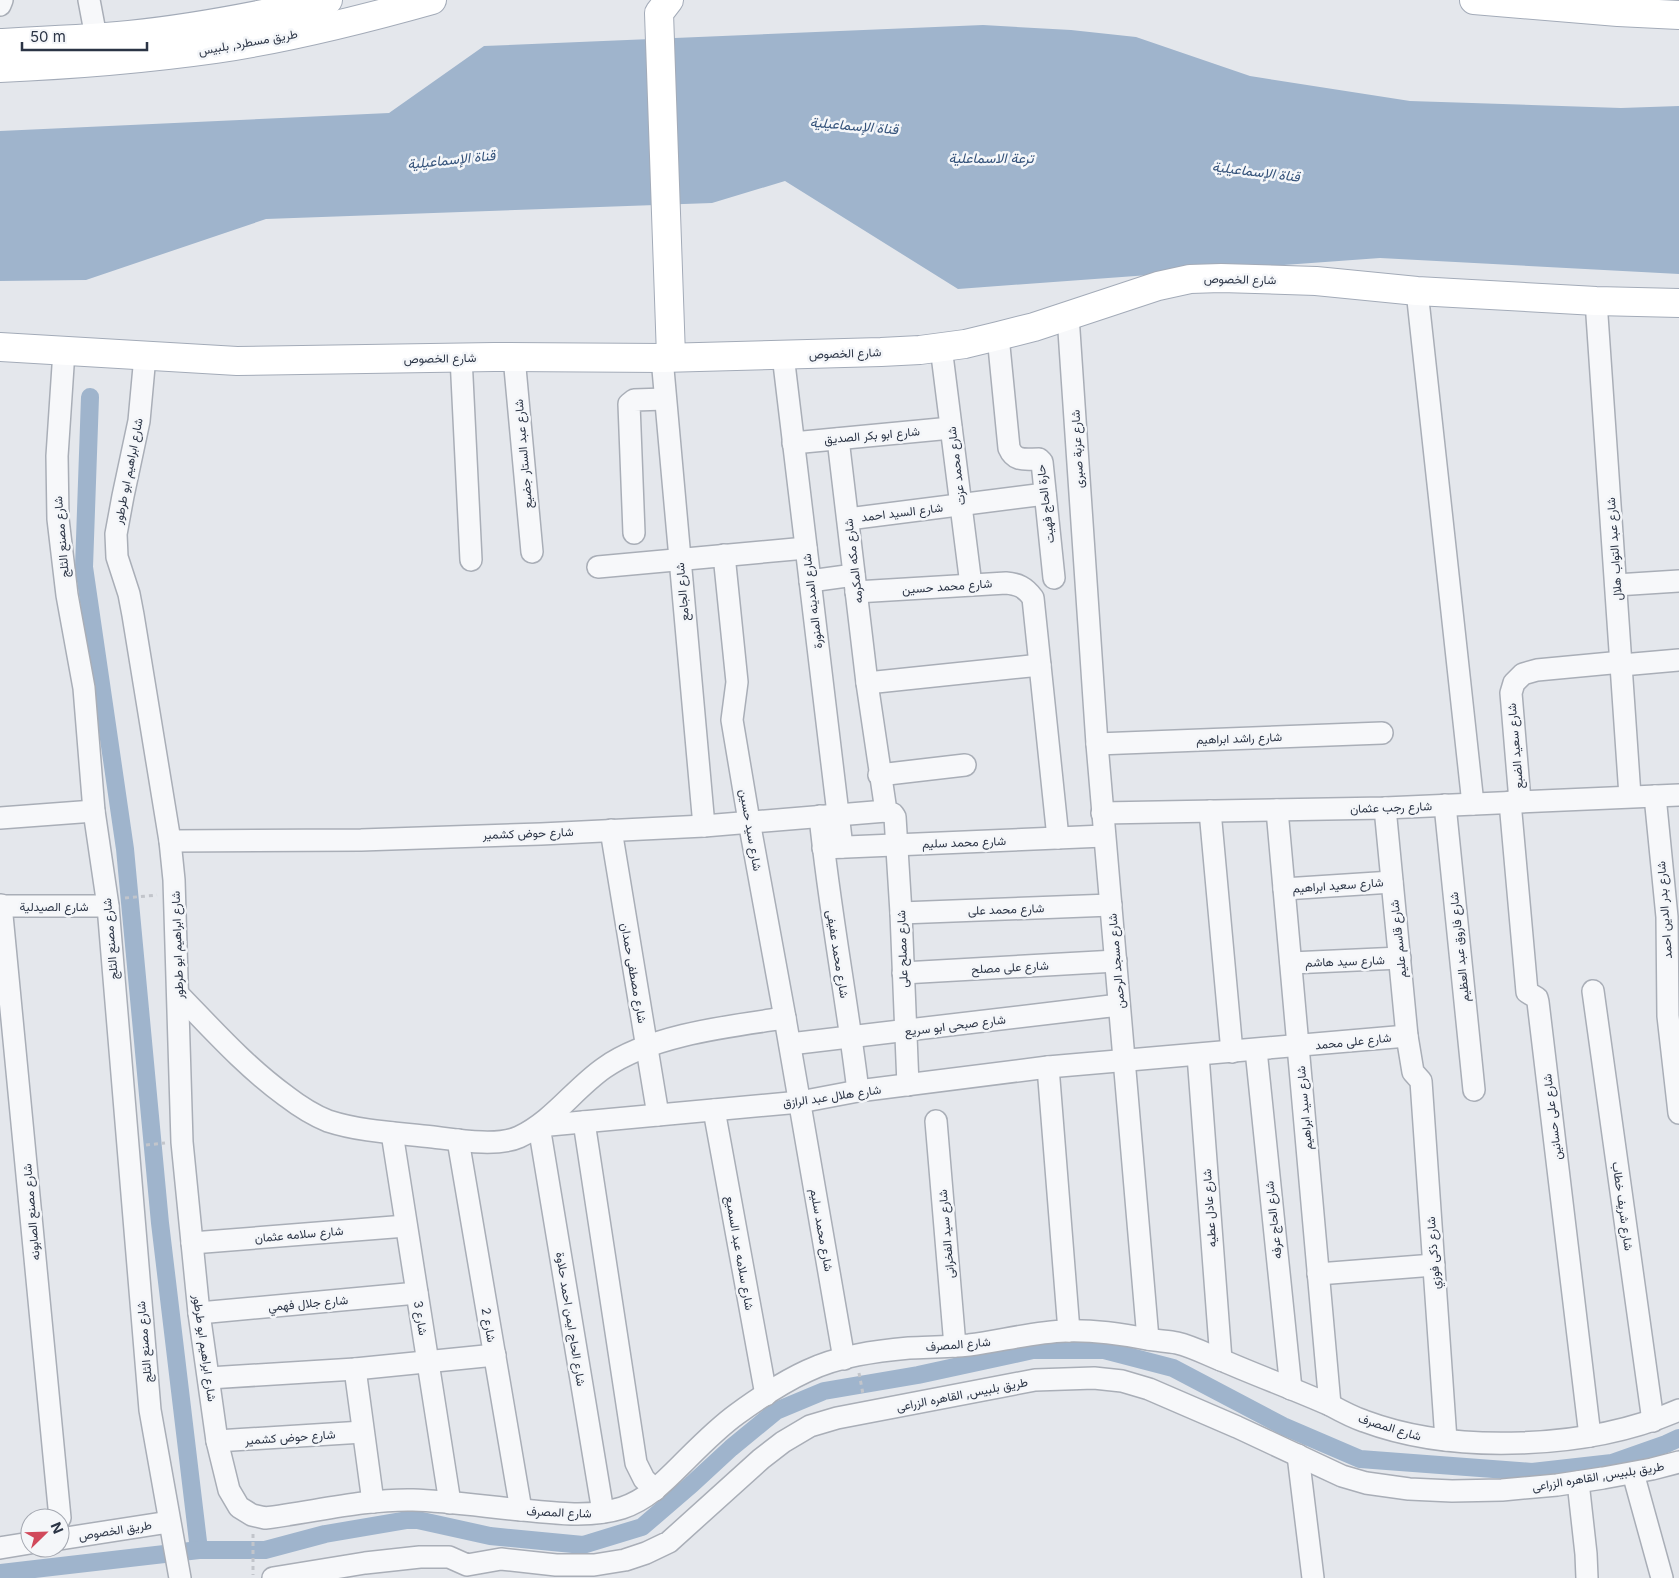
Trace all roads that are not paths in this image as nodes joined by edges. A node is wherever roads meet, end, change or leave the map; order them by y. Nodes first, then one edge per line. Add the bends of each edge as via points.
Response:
1 (2, 0) edge
2 (89, 0) edge
3 (328, 0) edge
4 (432, 0) edge
5 (1474, 0) edge
6 (0, 5) edge
7 (659, 8) edge
8 (1679, 15) edge
9 (96, 37) junction
10 (0, 43) edge
11 (0, 68) edge
12 (1417, 291) junction
13 (1596, 301) junction
14 (1679, 303) edge
15 (1068, 316) junction
16 (998, 336) junction
17 (0, 347) edge
18 (941, 347) junction
19 (64, 351) junction
20 (783, 355) junction
21 (145, 356) junction
22 (514, 357) junction
23 (667, 357) junction
24 (461, 358) junction
25 (665, 399) junction
26 (951, 428) junction
27 (838, 439) junction
28 (793, 443) junction
29 (1046, 494) junction
30 (961, 506) junction
31 (848, 519) junction
32 (634, 533) dead end
33 (806, 548) junction
34 (532, 552) dead end
35 (724, 555) junction
36 (471, 560) dead end
37 (679, 560) junction
38 (598, 567) dead end
39 (1054, 578) dead end
40 (810, 581) junction
41 (1679, 582) edge
42 (1085, 583) joint
43 (855, 584) junction
44 (971, 585) junction
45 (1616, 585) junction
46 (1679, 660) edge
47 (1622, 664) junction
48 (1040, 665) junction
49 (867, 683) junction
50 (1382, 733) dead end
51 (1097, 744) junction
52 (965, 765) dead end
53 (879, 774) junction
54 (1679, 795) edge
55 (1630, 796) junction
56 (1655, 796) junction
57 (1515, 802) junction
58 (1473, 804) junction
59 (1445, 805) junction
60 (1385, 808) junction
61 (1278, 810) junction
62 (94, 811) junction
63 (1210, 811) junction
64 (890, 813) junction
65 (1102, 813) junction
66 (829, 815) junction
67 (0, 818) edge
68 (748, 821) junction
69 (704, 826) junction
70 (610, 830) junction
71 (1104, 836) junction
72 (1058, 838) junction
73 (170, 841) junction
74 (897, 845) junction
75 (832, 848) junction
76 (1392, 882) junction
77 (1284, 889) junction
78 (114, 902) junction
79 (1111, 905) junction
80 (1, 906) edge
81 (901, 913) junction
82 (1400, 958) junction
83 (1116, 961) junction
84 (1291, 963) junction
85 (1673, 965) edge
86 (903, 973) junction
87 (1593, 990) dead end
88 (179, 995) junction
89 (1119, 1005) junction
90 (785, 1018) junction
91 (906, 1030) junction
92 (1407, 1036) junction
93 (852, 1037) junction
94 (790, 1044) junction
95 (647, 1046) junction
96 (1298, 1047) junction
97 (1256, 1050) junction
98 (1232, 1052) junction
99 (1198, 1055) junction
100 (1124, 1061) junction
101 (1048, 1068) junction
102 (1412, 1070) joint
103 (908, 1085) junction
104 (1474, 1090) dead end
105 (858, 1092) junction
106 (800, 1102) junction
107 (714, 1110) junction
108 (1679, 1113) edge
109 (658, 1115) junction
110 (936, 1121) dead end
111 (584, 1122) junction
112 (539, 1126) junction
113 (392, 1132) junction
114 (458, 1140) junction
115 (406, 1226) junction
116 (192, 1243) junction
117 (1434, 1265) junction
118 (1318, 1274) junction
119 (417, 1293) junction
120 (200, 1313) junction
121 (1069, 1331) junction
122 (1148, 1339) junction
123 (955, 1346) junction
124 (495, 1355) junction
125 (1221, 1360) junction
126 (428, 1362) junction
127 (851, 1365) junction
128 (355, 1369) junction
129 (208, 1378) junction
130 (1290, 1390) junction
131 (766, 1395) junction
132 (1330, 1405) junction
133 (1679, 1410) edge
134 (1653, 1421) junction
135 (363, 1432) junction
136 (1590, 1436) junction
137 (1446, 1440) junction
138 (218, 1441) junction
139 (1298, 1455) junction
140 (1679, 1462) edge
141 (1633, 1473) junction
142 (1578, 1482) junction
143 (655, 1490) junction
144 (373, 1502) junction
145 (450, 1503) junction
146 (58, 1508) edge
147 (521, 1510) junction
148 (603, 1512) junction
149 (170, 1524) junction
150 (259, 1525) joint
151 (70, 1529) edge
152 (20, 1545) edge
153 (0, 1548) edge
154 (178, 1571) edge
155 (273, 1578) edge
156 (1313, 1578) edge
157 (1587, 1578) edge
158 (1662, 1578) edge

1 - 6 street
2 - 9 street
3 - 9 main road, طريق مسطرد, بلبيس via 207,24
4 - 11 main road, طريق مسطرد, بلبيس via 292,35 217,49 136,59
5 - 8 main road
7 - 23 main road via 671,316
9 - 10 main road, طريق مسطرد, بلبيس
12 - 13 main road, شارع الخصوص
12 - 15 main road, شارع الخصوص via 1316,281 1190,279 1158,286
12 - 58 street
13 - 14 main road, شارع الخصوص
13 - 45 street, شارع عبد التواب هلال
15 - 16 main road, شارع الخصوص
15 - 42 street, شارع عزبة صبرى
16 - 18 main road, شارع الخصوص
16 - 29 street, حارة الحاج فهيت via 1009,448 1019,459 1041,460
17 - 19 main road, شارع الخصوص
18 - 20 main road, شارع الخصوص
18 - 26 street, شارع محمد عزت
19 - 21 main road, شارع الخصوص
19 - 62 street, شارع مصنع الثلج via 57,456 58,519 67,595 84,688
20 - 23 main road, شارع الخصوص
20 - 28 street, شارع المدينه المنورة
21 - 24 main road, شارع الخصوص via 237,361
21 - 73 street, شارع ابراهيم ابو طرطور via 139,421 116,534 117,557 133,615
22 - 23 main road, شارع الخصوص
22 - 24 main road, شارع الخصوص
22 - 34 street, شارع عبد الستار جضيع
23 - 25 street, شارع الجامع
24 - 36 street
25 - 32 street via 634,400 629,404
25 - 37 street, شارع الجامع
26 - 27 street, شارع ابو بكر الصديق
26 - 30 street, شارع محمد عزت
27 - 28 street, شارع ابو بكر الصديق
27 - 31 street, شارع مكه المكرمه
28 - 33 street, شارع المدينه المنورة
29 - 30 street, شارع السيد احمد
29 - 39 street, حارة الحاج فهيت
30 - 31 street, شارع السيد احمد
30 - 44 street, شارع محمد عزت
31 - 43 street, شارع مكه المكرمه
33 - 35 street
33 - 40 street, شارع المدينه المنورة
35 - 37 street
35 - 68 street, شارع سيد حسين via 737,682 732,720
37 - 38 street
37 - 69 street, شارع الجامع
40 - 43 street, شارع محمد حسين
40 - 66 street, شارع المدينه المنورة
41 - 45 street
42 - 51 street, شارع مسجد الرحمن
43 - 44 street, شارع محمد حسين
43 - 49 street, شارع مكه المكرمه
44 - 48 street, شارع محمد حسين via 1006,583 1023,587 1032,598
45 - 47 street, شارع عبد التواب هلال
46 - 47 street
47 - 55 street, شارع عبد التواب هلال
47 - 57 street, شارع سعيد الضبع via 1537,670 1523,674 1514,683 1511,693
48 - 49 street
48 - 72 street
49 - 53 street, شارع مكه المكرمه
50 - 51 street, شارع راشد ابراهيم
51 - 65 street, شارع مسجد الرحمن
52 - 53 street
53 - 64 street, شارع مكه المكرمه
54 - 56 street, شارع رجب عثمان
55 - 56 street, شارع رجب عثمان
55 - 57 street, شارع رجب عثمان
56 - 85 street, شارع بدر الدين احمد
57 - 58 street, شارع رجب عثمان
57 - 136 street, شارع على حسانين via 1527,992 1538,1002
58 - 59 street, شارع رجب عثمان
59 - 60 street, شارع رجب عثمان
59 - 104 street, شارع فاروق عبد العظيم
60 - 61 street, شارع رجب عثمان
60 - 76 street, شارع قاسم عليم
61 - 63 street, شارع رجب عثمان
61 - 77 street, شارع سيد ابراهيم
62 - 67 street
62 - 78 street, شارع مصنع الثلج
63 - 65 street, شارع رجب عثمان
63 - 98 street
64 - 66 street, شارع حوض كشمير
64 - 74 street, شارع مصلح على via 895,817
65 - 71 street, شارع مسجد الرحمن
66 - 68 street, شارع حوض كشمير
66 - 75 street, شارع محمد عفيفى
68 - 69 street, شارع حوض كشمير
68 - 90 street, شارع سيد حسين
69 - 70 street, شارع حوض كشمير
70 - 73 street, شارع حوض كشمير via 361,840
70 - 95 street, شارع مصطفى حمدان
71 - 72 street, شارع محمد سليم
71 - 79 street, شارع مسجد الرحمن
72 - 74 street, شارع محمد سليم
73 - 88 street, شارع ابراهيم ابو طرطور
74 - 75 street, شارع محمد سليم
74 - 81 street, شارع مصلح على
75 - 93 street, شارع محمد عفيفى via 837,952
76 - 77 street, شارع سعيد ابراهيم
76 - 82 street, شارع قاسم عليم
77 - 84 street, شارع سيد ابراهيم
78 - 80 street, شارع الصيدلية
78 - 149 street, شارع مصنع الثلج via 150,1410
79 - 81 street, شارع محمد على
79 - 83 street, شارع مسجد الرحمن
80 - 146 street, شارع مصنع الصابونه
81 - 86 street, شارع مصلح على
82 - 84 street, شارع سيد هاشم
82 - 92 street, شارع قاسم عليم
83 - 86 street, شارع على مصلح
83 - 89 street, شارع مسجد الرحمن
84 - 96 street, شارع سيد ابراهيم
85 - 108 street, شارع بدر الدين احمد via 1668,1016
86 - 91 street, شارع مصلح على
87 - 134 street, شارع شريف خطاب
88 - 113 street via 239,1058 303,1109 327,1120 361,1129
88 - 116 street, شارع ابراهيم ابو طرطور via 182,1142
89 - 91 street, شارع صبحى ابو سريع
89 - 100 street, شارع مسجد الرحمن
90 - 94 street, شارع سيد حسين
90 - 95 street via 717,1029
91 - 93 street, شارع صبحى ابو سريع
91 - 103 street, شارع مصلح على
92 - 96 street, شارع على محمد
92 - 102 street, شارع قاسم عليم
93 - 94 street, شارع صبحى ابو سريع
93 - 105 street, شارع محمد عفيفى
94 - 106 street, شارع سيد حسين
95 - 109 street, شارع مصطفى حمدان
95 - 112 street via 624,1055 603,1069
96 - 97 street, شارع على محمد
96 - 118 street, شارع سيد ابراهيم
97 - 98 street, شارع على محمد
97 - 130 street, شارع الحاج عرفه
98 - 99 street, شارع على محمد
99 - 100 street, شارع هلال عبد الرازق
99 - 125 street, شارع عادل عطيه
100 - 101 street, شارع هلال عبد الرازق
100 - 122 street, شارع مسجد الرحمن
101 - 103 street, شارع هلال عبد الرازق
101 - 121 street
102 - 117 street, شارع ذكى فوزي via 1421,1081
103 - 105 street, شارع هلال عبد الرازق
105 - 106 street, شارع هلال عبد الرازق
106 - 107 street, شارع هلال عبد الرازق
106 - 127 street, شارع محمد سليم
107 - 109 street, شارع هلال عبد الرازق
107 - 131 street, شارع سلامه عبد السميع
109 - 111 street, شارع هلال عبد الرازق
110 - 123 street, شارع سيد الفخرانى
111 - 112 street, شارع هلال عبد الرازق
111 - 143 street via 636,1462 644,1479
112 - 114 street via 518,1138 499,1142
112 - 148 street, شارع الحاج ايمن احمد حلاوة
113 - 114 street
113 - 115 street, شارع 3
114 - 124 street, شارع 2
115 - 116 street, شارع سلامه عثمان
115 - 119 street, شارع 3
116 - 120 street, شارع ابراهيم ابو طرطور
117 - 118 street
117 - 137 street, شارع ذكى فوزي
118 - 132 street, شارع سيد ابراهيم
119 - 120 street, شارع جلال فهمي
119 - 126 street, شارع 3
120 - 129 street, شارع ابراهيم ابو طرطور
121 - 122 street, شارع المصرف
121 - 123 street, شارع المصرف
122 - 125 street, شارع المصرف via 1178,1343
123 - 127 street, شارع المصرف via 908,1348
124 - 126 street
124 - 147 street, شارع 2
125 - 130 street, شارع المصرف
126 - 128 street
126 - 145 street, شارع 3
127 - 131 street, شارع المصرف via 808,1371
128 - 129 street
128 - 135 street
129 - 138 street, شارع ابراهيم ابو طرطور
130 - 132 street, شارع المصرف
131 - 143 street, شارع المصرف via 703,1443
132 - 137 street, شارع المصرف via 1362,1421 1395,1431
133 - 134 street, شارع المصرف
134 - 136 street, شارع المصرف
135 - 138 street, شارع حوض كشمير
135 - 144 street
136 - 137 street, شارع المصرف via 1531,1442
138 - 150 street, شارع ابراهيم ابو طرطور via 229,1490 239,1506
139 - 142 street, طريق بلبيس, القاهره الزراعى via 1342,1476 1409,1489 1502,1490
139 - 155 street, طريق بلبيس, القاهره الزراعى via 1149,1389 1122,1381 1094,1378 1035,1380 810,1426 761,1459 669,1542 626,1560 594,1565 556,1565 501,1559 467,1565 449,1557 420,1557
139 - 156 street
140 - 141 street, طريق بلبيس, القاهره الزراعى
141 - 142 street, طريق بلبيس, القاهره الزراعى
141 - 158 street
142 - 157 street
143 - 148 street, شارع المصرف via 636,1502
144 - 145 street, شارع المصرف via 414,1500
144 - 150 street, شارع المصرف
145 - 147 street, شارع المصرف
147 - 148 street, شارع المصرف via 569,1515
149 - 151 street, طريق الخصوص
149 - 154 street, شارع مصنع الثلج
152 - 153 street

